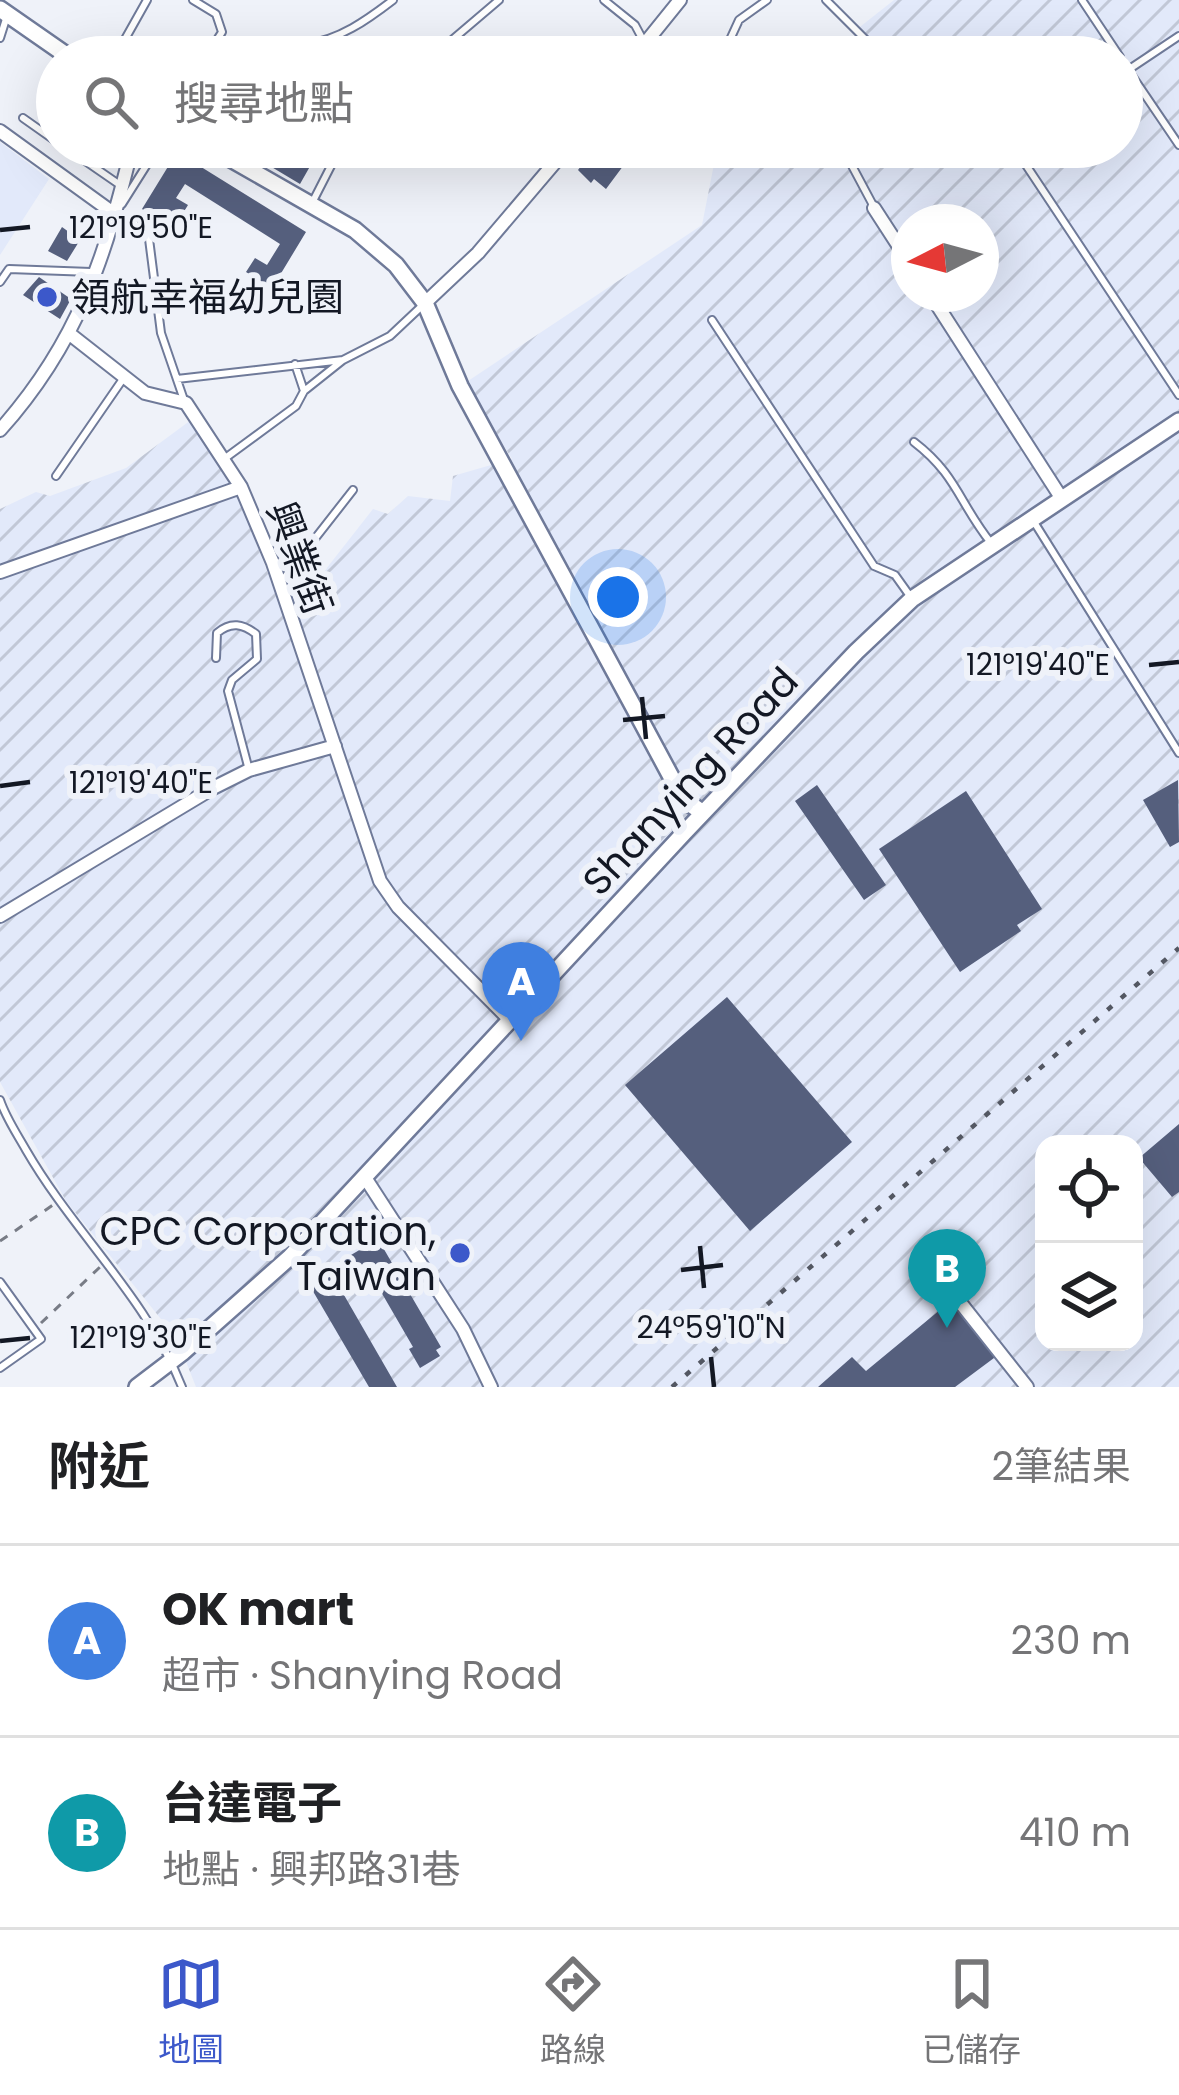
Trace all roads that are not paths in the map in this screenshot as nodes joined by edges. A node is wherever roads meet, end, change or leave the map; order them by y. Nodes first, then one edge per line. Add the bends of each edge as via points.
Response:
1 (147, 0) edge
2 (193, 0) edge
3 (393, 0) edge
4 (499, 0) edge
5 (604, 0) edge
6 (680, 0) edge
7 (826, 0) edge
8 (1082, 0) edge
9 (760, 2) edge
10 (7, 8) edge
11 (42, 36) edge
12 (127, 36) edge
13 (219, 36) edge
14 (338, 36) edge
15 (457, 36) edge
16 (641, 36) edge
17 (651, 36) edge
18 (732, 36) edge
19 (862, 36) edge
20 (1106, 36) edge
21 (1179, 36) edge
22 (0, 38) edge
23 (1143, 60) edge
24 (1143, 92) edge
25 (23, 118) dead end
26 (36, 127) edge
27 (0, 131) edge
28 (1179, 146) edge
29 (36, 157) edge
30 (51, 168) edge
31 (94, 168) edge
32 (127, 168) edge
33 (145, 168) edge
34 (247, 168) edge
35 (330, 168) edge
36 (550, 168) edge
37 (853, 168) edge
38 (1028, 168) edge
39 (122, 187) junction
40 (311, 205) junction
41 (874, 208) joint
42 (116, 215) junction
43 (891, 234) edge
44 (94, 272) junction
45 (0, 282) edge
46 (425, 303) junction
47 (942, 312) edge
48 (712, 320) dead end
49 (71, 335) junction
50 (344, 360) junction
51 (295, 363) junction
52 (125, 376) junction
53 (177, 380) junction
54 (304, 391) junction
55 (1179, 395) edge
56 (186, 403) junction
57 (1179, 421) edge
58 (0, 430) edge
59 (914, 442) dead end
60 (224, 459) junction
61 (56, 476) dead end
62 (241, 487) junction
63 (353, 490) dead end
64 (1062, 499) junction
65 (1032, 519) junction
66 (993, 546) junction
67 (0, 572) edge
68 (279, 585) junction
69 (912, 599) junction
70 (216, 658) dead end
71 (335, 746) junction
72 (1179, 753) edge
73 (249, 770) junction
74 (703, 813) junction
75 (0, 916) edge
76 (510, 1021) junction
77 (0, 1100) edge
78 (366, 1179) junction
79 (0, 1282) edge
80 (959, 1301) dead end
81 (172, 1361) junction
82 (0, 1368) edge
83 (136, 1387) edge
84 (182, 1387) edge
85 (491, 1387) edge
86 (1027, 1387) edge

1 - 12 lane
2 - 13 lane via 215,14
3 - 14 lane
4 - 15 lane
5 - 16 lane
6 - 17 street
7 - 19 lane
8 - 20 lane
9 - 18 lane
10 - 11 street
10 - 22 lane
21 - 23 lane
24 - 28 lane
25 - 26 lane
27 - 29 street
30 - 42 street
31 - 39 lane
32 - 39 street
33 - 42 lane
34 - 40 street
35 - 40 lane
36 - 46 street
37 - 41 lane
38 - 55 lane
39 - 42 street
40 - 46 street via 356,230
41 - 43 street
42 - 44 street
42 - 53 lane via 148,231 161,332
44 - 45 lane via 10,268
44 - 49 street
46 - 50 lane via 390,336
46 - 74 street via 460,386 638,718 683,799
47 - 64 street
48 - 69 lane via 874,566 895,575
49 - 52 street
49 - 58 street
50 - 51 lane
50 - 54 lane
51 - 53 lane
51 - 54 lane
52 - 56 street via 145,393
52 - 61 lane
53 - 56 lane
54 - 60 lane via 296,406
56 - 60 street, 興業街
57 - 64 street, Shanying Road
59 - 66 lane via 942,464
60 - 62 street, 興業街
62 - 67 street
62 - 68 street, 興業街
63 - 68 lane
64 - 65 street, Shanying Road
65 - 66 street, Shanying Road
65 - 72 lane
66 - 69 street, Shanying Road
68 - 71 street, 興業街
69 - 74 street, Shanying Road
70 - 73 lane via 224,627 256,634 257,659 228,692
71 - 73 street
71 - 76 street, 興業街 via 380,881
73 - 75 street
74 - 76 street, Shanying Road
76 - 78 street, Shanying Road
77 - 81 lane via 59,1202
78 - 81 street, Shanying Road
78 - 85 street
79 - 82 lane via 40,1339
80 - 86 street
81 - 83 street, Shanying Road
81 - 84 lane

